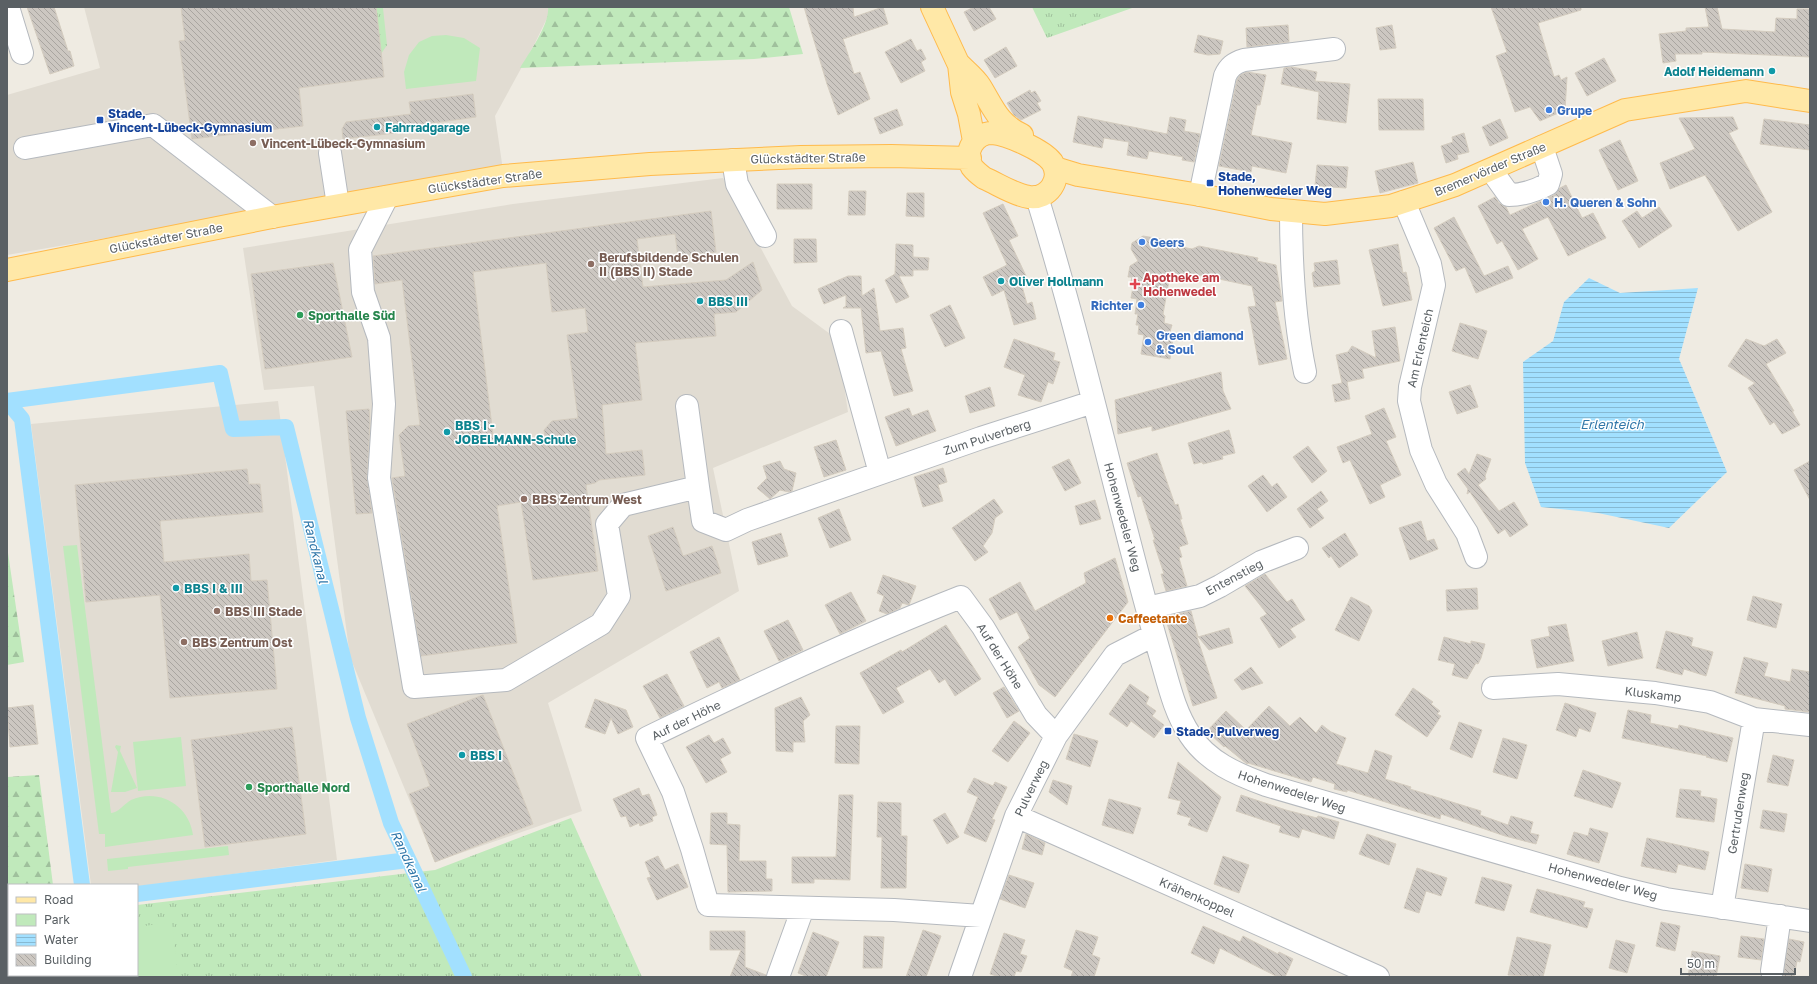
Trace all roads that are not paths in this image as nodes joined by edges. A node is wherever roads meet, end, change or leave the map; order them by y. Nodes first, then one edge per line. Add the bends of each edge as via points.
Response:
1 (8, 7) edge
2 (932, 7) edge
3 (1334, 48) dead end
4 (22, 53) dead end
5 (959, 64) junction
6 (1810, 101) edge
7 (979, 144) junction
8 (1542, 147) junction
9 (25, 148) dead end
10 (330, 153) dead end
11 (733, 160) junction
12 (1055, 168) junction
13 (1491, 170) junction
14 (1141, 186) junction
15 (1044, 193) junction
16 (1200, 195) junction
17 (387, 197) junction
18 (1404, 202) junction
19 (338, 205) junction
20 (1291, 211) junction
21 (272, 217) junction
22 (765, 236) dead end
23 (7, 270) edge
24 (841, 331) dead end
25 (1305, 372) dead end
26 (1094, 402) junction
27 (687, 406) dead end
28 (880, 473) junction
29 (698, 487) junction
30 (1297, 548) dead end
31 (1476, 557) dead end
32 (1147, 608) junction
33 (1154, 635) junction
34 (1493, 688) dead end
35 (1754, 719) junction
36 (1810, 725) edge
37 (1056, 736) junction
38 (1016, 816) junction
39 (803, 908) junction
40 (1722, 908) junction
41 (981, 916) junction
42 (1780, 916) junction
43 (1810, 921) edge
44 (1772, 971) dead end
45 (778, 977) edge
46 (960, 977) edge
47 (1378, 977) edge

1 - 4 street
2 - 5 main road
3 - 16 street via 1244,60 1229,69 1225,76
5 - 7 main road via 962,92
5 - 14 main road via 979,85 999,119 1013,131 1081,165 1108,171
6 - 8 main road, Bremervörder Straße via 1746,91 1625,110
7 - 11 main road, Glückstädter Straße via 876,156
7 - 12 main road, Glückstädter Straße via 1004,135 1039,152 1052,162
7 - 15 main road, Bremervörder Straße via 972,166 984,178 1021,194
8 - 13 main road, Bremervörder Straße
8 - 13 street via 1551,174 1548,184 1536,190 1521,195 1509,195
9 - 21 street via 153,125
10 - 19 street
11 - 17 main road, Glückstädter Straße via 503,176
11 - 22 street via 738,184
12 - 14 main road, Bremervörder Straße
12 - 15 main road via 1055,183
13 - 18 main road, Bremervörder Straße via 1456,186
14 - 15 main road, Bremervörder Straße via 1110,190 1075,188
14 - 16 main road, Bremervörder Straße
15 - 26 street, Hohenwedeler Weg via 1060,274
16 - 20 main road, Bremervörder Straße
17 - 19 main road, Glückstädter Straße
17 - 29 street via 360,250 363,292 379,338 384,404 379,478 414,687 506,680 601,624 619,596 607,524 623,505
18 - 20 main road, Bremervörder Straße via 1392,206 1325,214
18 - 31 street, Am Erlenteich via 1430,264 1434,285 1409,401 1421,450 1436,484 1467,533
19 - 21 main road, Glückstädter Straße
20 - 25 street via 1292,278
21 - 23 main road, Glückstädter Straße
24 - 28 street
26 - 28 street, Zum Pulverberg
26 - 32 street, Hohenwedeler Weg
27 - 29 street
28 - 29 street, Zum Pulverberg via 747,520 726,530 703,521
30 - 32 street, Entenstieg via 1261,562 1200,596
32 - 33 street, Hohenwedeler Weg
33 - 37 street, Pulverweg via 1115,655
33 - 40 street, Hohenwedeler Weg via 1177,709 1191,736 1215,761 1239,775 1620,888
34 - 35 street, Kluskamp via 1558,684 1654,693 1710,702
35 - 36 street, Kluskamp
35 - 40 street, Gertrudenweg
37 - 38 street, Pulverweg
37 - 39 street, Auf der Höhe via 1036,716 962,597 720,702 646,738 673,792 708,906
38 - 41 street, Pulverweg
38 - 47 street, Krähenkoppel
39 - 41 street, Auf der Höhe via 894,910
39 - 45 street
40 - 42 street, Hohenwedeler Weg
41 - 46 street, Pulverweg
42 - 43 street, Hohenwedeler Weg
42 - 44 street

